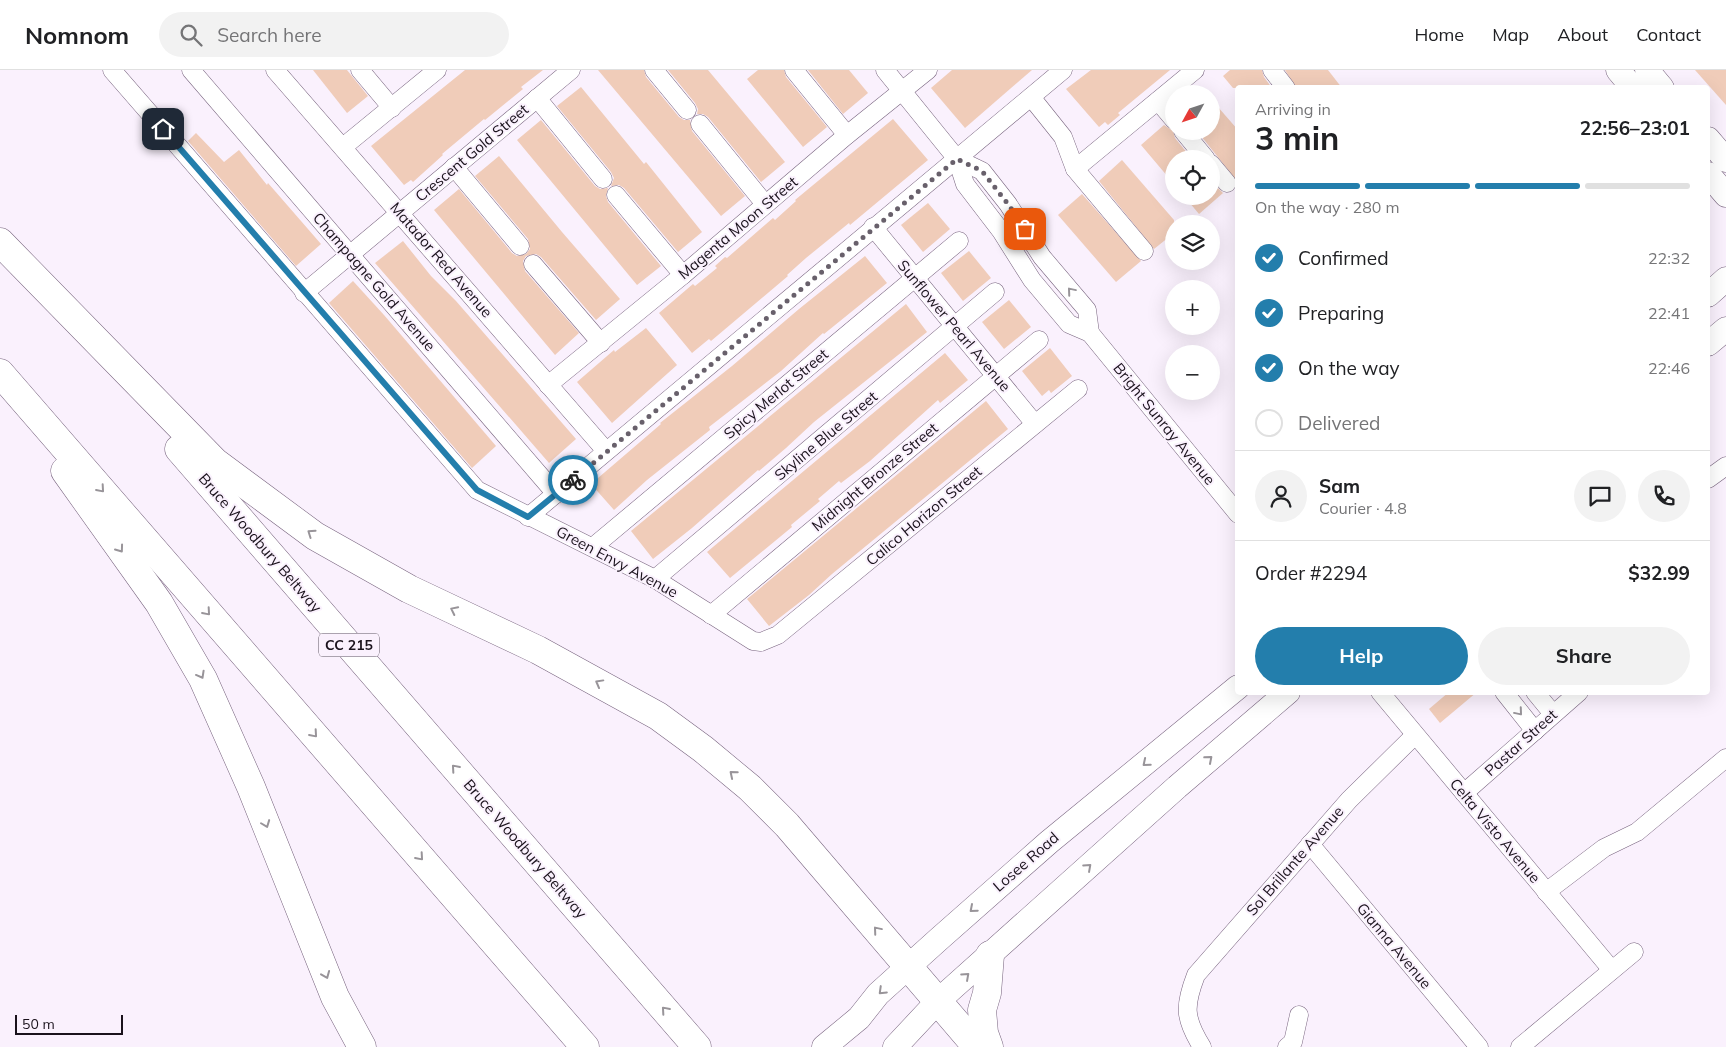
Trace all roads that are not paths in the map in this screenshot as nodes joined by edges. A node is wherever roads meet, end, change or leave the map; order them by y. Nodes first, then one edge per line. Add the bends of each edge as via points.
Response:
1 (112, 70) edge
2 (191, 70) edge
3 (275, 70) edge
4 (360, 70) edge
5 (437, 70) edge
6 (571, 70) edge
7 (654, 70) edge
8 (794, 70) edge
9 (885, 70) edge
10 (928, 70) edge
11 (1063, 70) edge
12 (1195, 70) edge
13 (1272, 70) edge
14 (1618, 70) edge
15 (1647, 70) edge
16 (1284, 85) edge
17 (1631, 85) edge
18 (1660, 85) edge
19 (902, 92) junction
20 (537, 98) junction
21 (1031, 98) junction
22 (1158, 101) junction
23 (392, 108) junction
24 (1165, 109) edge
25 (687, 110) dead end
26 (700, 124) dead end
27 (847, 135) junction
28 (1190, 140) edge
29 (1710, 141) edge
30 (343, 148) junction
31 (1199, 150) edge
32 (957, 159) junction
33 (1726, 160) edge
34 (454, 167) junction
35 (1075, 169) junction
36 (1220, 175) edge
37 (1710, 176) edge
38 (603, 179) dead end
39 (1227, 183) dead end
40 (616, 194) dead end
41 (1726, 195) edge
42 (766, 204) junction
43 (401, 213) junction
44 (873, 228) junction
45 (959, 241) dead end
46 (0, 242) edge
47 (520, 246) dead end
48 (1144, 251) dead end
49 (350, 254) junction
50 (533, 264) dead end
51 (683, 275) junction
52 (915, 278) junction
53 (1726, 279) edge
54 (995, 292) dead end
55 (304, 293) junction
56 (1710, 293) edge
57 (955, 327) junction
58 (1726, 329) edge
59 (1039, 340) dead end
60 (1710, 342) edge
61 (601, 343) junction
62 (0, 373) edge
63 (996, 376) junction
64 (0, 381) edge
65 (548, 385) junction
66 (1078, 389) dead end
67 (1035, 424) junction
68 (606, 451) junction
69 (1726, 466) edge
70 (1710, 478) edge
71 (556, 494) junction
72 (1235, 510) edge
73 (528, 517) junction
74 (593, 547) junction
75 (655, 579) junction
76 (712, 615) junction
77 (769, 640) joint
78 (1235, 689) edge
79 (1284, 695) edge
80 (1382, 695) edge
81 (1506, 695) edge
82 (1537, 695) edge
83 (1575, 695) edge
84 (1553, 714) junction
85 (1535, 730) junction
86 (1415, 735) junction
87 (1726, 758) edge
88 (1464, 793) junction
89 (1310, 844) junction
90 (1546, 892) junction
91 (1634, 952) dead end
92 (990, 955) junction
93 (908, 967) junction
94 (1611, 969) junction
95 (938, 1002) junction
96 (1299, 1015) dead end
97 (362, 1047) edge
98 (585, 1047) edge
99 (697, 1047) edge
100 (824, 1047) edge
101 (895, 1047) edge
102 (977, 1047) edge
103 (989, 1047) edge
104 (1202, 1047) edge
105 (1287, 1047) edge
106 (1479, 1047) edge
107 (1520, 1047) edge

1 - 55 street, Green Envy Avenue
2 - 49 street, Champagne Gold Avenue
3 - 30 street, Matador Red Avenue
4 - 23 street
5 - 23 street
6 - 20 street, Crescent Gold Street
7 - 25 street
8 - 27 street
9 - 19 street
10 - 19 street, Magenta Moon Street
11 - 21 street
12 - 22 street
13 - 16 street
14 - 17 main road
15 - 18 main road
19 - 27 street, Magenta Moon Street
19 - 32 street
20 - 34 street, Crescent Gold Street
20 - 38 street
21 - 32 street
21 - 35 street via 1063,137
22 - 24 street
22 - 35 street
23 - 30 street
26 - 42 street
27 - 42 street, Magenta Moon Street
28 - 31 street
29 - 33 main road
30 - 43 street, Matador Red Avenue
32 - 44 street
32 - 72 street, Bright Sunray Avenue via 965,184 1001,231 1032,280 1068,324 1090,333
34 - 43 street, Crescent Gold Street
34 - 47 street
35 - 48 street
36 - 39 street
37 - 41 main road
40 - 51 street
42 - 51 street, Magenta Moon Street
43 - 49 street, Crescent Gold Street
43 - 65 street, Matador Red Avenue
44 - 52 street, Sunflower Pearl Avenue
44 - 68 street
45 - 52 street, Spicy Merlot Street
93 -> 46 highway via 787,825 750,788 703,749 658,716 538,650 409,589 315,536 215,462
99 -> 46 highway, Bruce Woodbury Beltway / CC 215
49 - 55 street, Crescent Gold Street
49 - 71 street, Champagne Gold Avenue
50 - 61 street
51 - 61 street, Magenta Moon Street
52 - 57 street, Sunflower Pearl Avenue
52 - 74 street, Spicy Merlot Street
53 - 56 main road
54 - 57 street, Skyline Blue Street
55 - 73 street, Green Envy Avenue via 477,490
57 - 63 street, Sunflower Pearl Avenue
57 - 75 street, Skyline Blue Street
58 - 60 main road
59 - 63 street, Midnight Bronze Street
61 - 65 street, Magenta Moon Street
62 -> 98 highway
63 - 67 street, Sunflower Pearl Avenue
63 - 76 street, Midnight Bronze Street
64 -> 97 highway via 159,603 203,678 251,787 335,997
65 - 68 street, Matador Red Avenue
66 - 67 street, Calico Horizon Street
67 - 77 street, Calico Horizon Street via 778,636
68 - 71 street
69 - 70 street
71 - 73 street
73 - 74 street, Green Envy Avenue
74 - 75 street, Green Envy Avenue
75 - 76 street, Green Envy Avenue
76 - 77 street, Green Envy Avenue via 753,641
78 -> 93 main road, Losee Road via 1049,842
92 -> 79 main road
80 - 86 street, Celta Visto Avenue
81 -> 85 street
82 - 84 street
83 - 84 street, Pastar Street
84 - 85 street, Pastar Street
85 - 88 street, Pastar Street
86 - 88 street, Celta Visto Avenue
86 - 89 street, Sol Brillante Avenue
87 - 90 street via 1637,832 1604,848
88 - 90 street, Celta Visto Avenue
89 - 104 street, Sol Brillante Avenue via 1196,975 1187,997 1187,1015
89 - 106 street, Gianna Avenue
90 - 94 street, Celta Visto Avenue
91 - 94 street
95 -> 92 main road
92 - 103 highway via 987,993 982,1010
93 - 95 highway
93 -> 100 main road, Losee Road via 878,994 859,1018
94 - 107 street
95 - 101 main road
95 - 102 highway
96 - 105 street via 1292,1042

